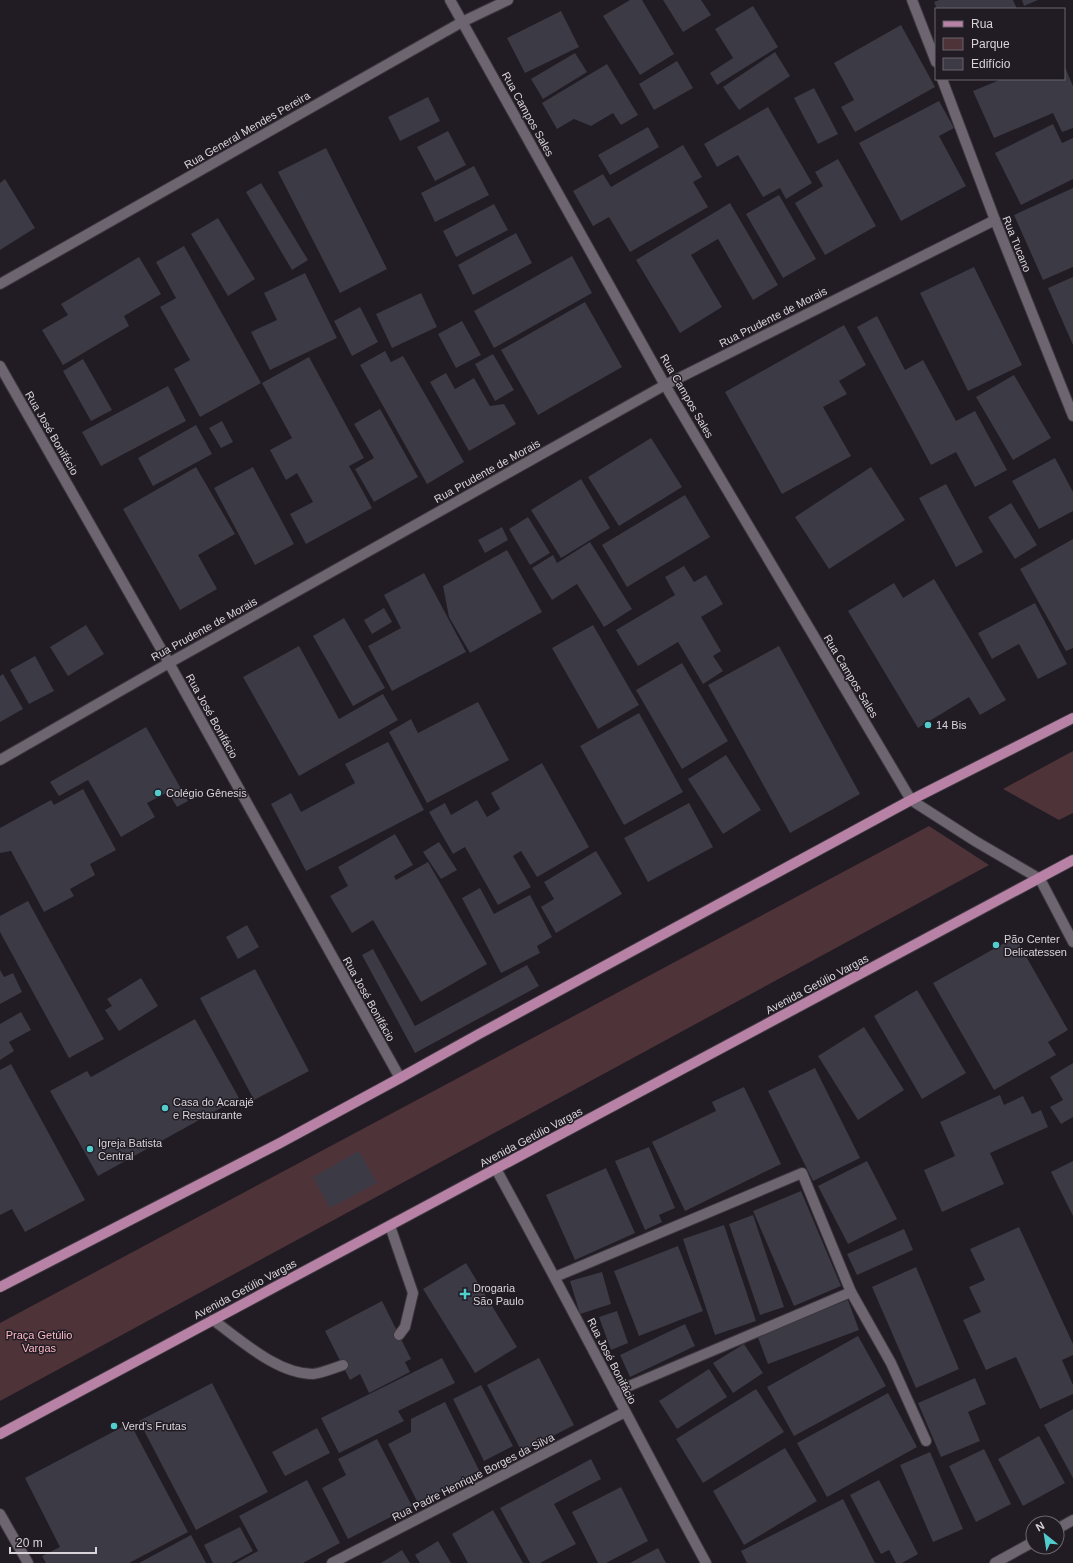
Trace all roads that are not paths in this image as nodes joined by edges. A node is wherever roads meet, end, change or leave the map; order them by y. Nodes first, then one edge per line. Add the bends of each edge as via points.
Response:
1 (450, 0) edge
2 (508, 0) edge
3 (912, 0) edge
4 (462, 22) junction
5 (935, 59) edge
6 (942, 80) edge
7 (995, 220) junction
8 (0, 284) edge
9 (0, 366) edge
10 (666, 384) junction
11 (1073, 416) edge
12 (169, 663) junction
13 (1073, 718) edge
14 (0, 760) edge
15 (911, 800) junction
16 (1073, 860) edge
17 (1040, 879) junction
18 (1073, 942) edge
19 (400, 1078) junction
20 (496, 1169) junction
21 (390, 1226) junction
22 (555, 1277) junction
23 (0, 1287) edge
24 (851, 1292) junction
25 (213, 1320) junction
26 (399, 1334) dead end
27 (343, 1365) dead end
28 (615, 1392) junction
29 (625, 1412) junction
30 (0, 1434) edge
31 (926, 1441) dead end
32 (0, 1514) edge
33 (1025, 1546) edge
34 (28, 1563) edge
35 (332, 1563) edge
36 (706, 1563) edge
37 (995, 1563) edge

1 - 4 street, Rua Campos Sales
2 - 4 street, Rua General Mendes Pereira
3 - 5 street
4 - 8 street, Rua General Mendes Pereira
4 - 10 street, Rua Campos Sales
6 - 7 street, Rua Tucano
7 - 10 street, Rua Prudente de Morais
7 - 11 street, Rua Tucano
9 - 12 street, Rua José Bonifácio
10 - 12 street, Rua Prudente de Morais
10 - 15 street, Rua Campos Sales
12 - 14 street, Rua Prudente de Morais
12 - 19 street, Rua José Bonifácio
13 - 15 main road
15 - 17 street
15 - 19 main road
16 - 17 main road, Avenida Getúlio Vargas
17 - 18 street
17 - 20 main road, Avenida Getúlio Vargas
19 - 23 main road via 280,1143
20 - 21 main road, Avenida Getúlio Vargas
20 - 22 street, Rua José Bonifácio
21 - 25 main road, Avenida Getúlio Vargas
21 - 26 street via 413,1293 406,1327
22 - 24 street via 802,1173
22 - 28 street, Rua José Bonifácio
24 - 28 street
24 - 31 street via 891,1363
25 - 27 street via 266,1358 290,1370 314,1374
25 - 30 main road, Avenida Getúlio Vargas
28 - 29 street, Rua José Bonifácio
29 - 35 street, Rua Padre Henrique Borges da Silva
29 - 36 street, Rua José Bonifácio
32 - 34 street
33 - 37 street

